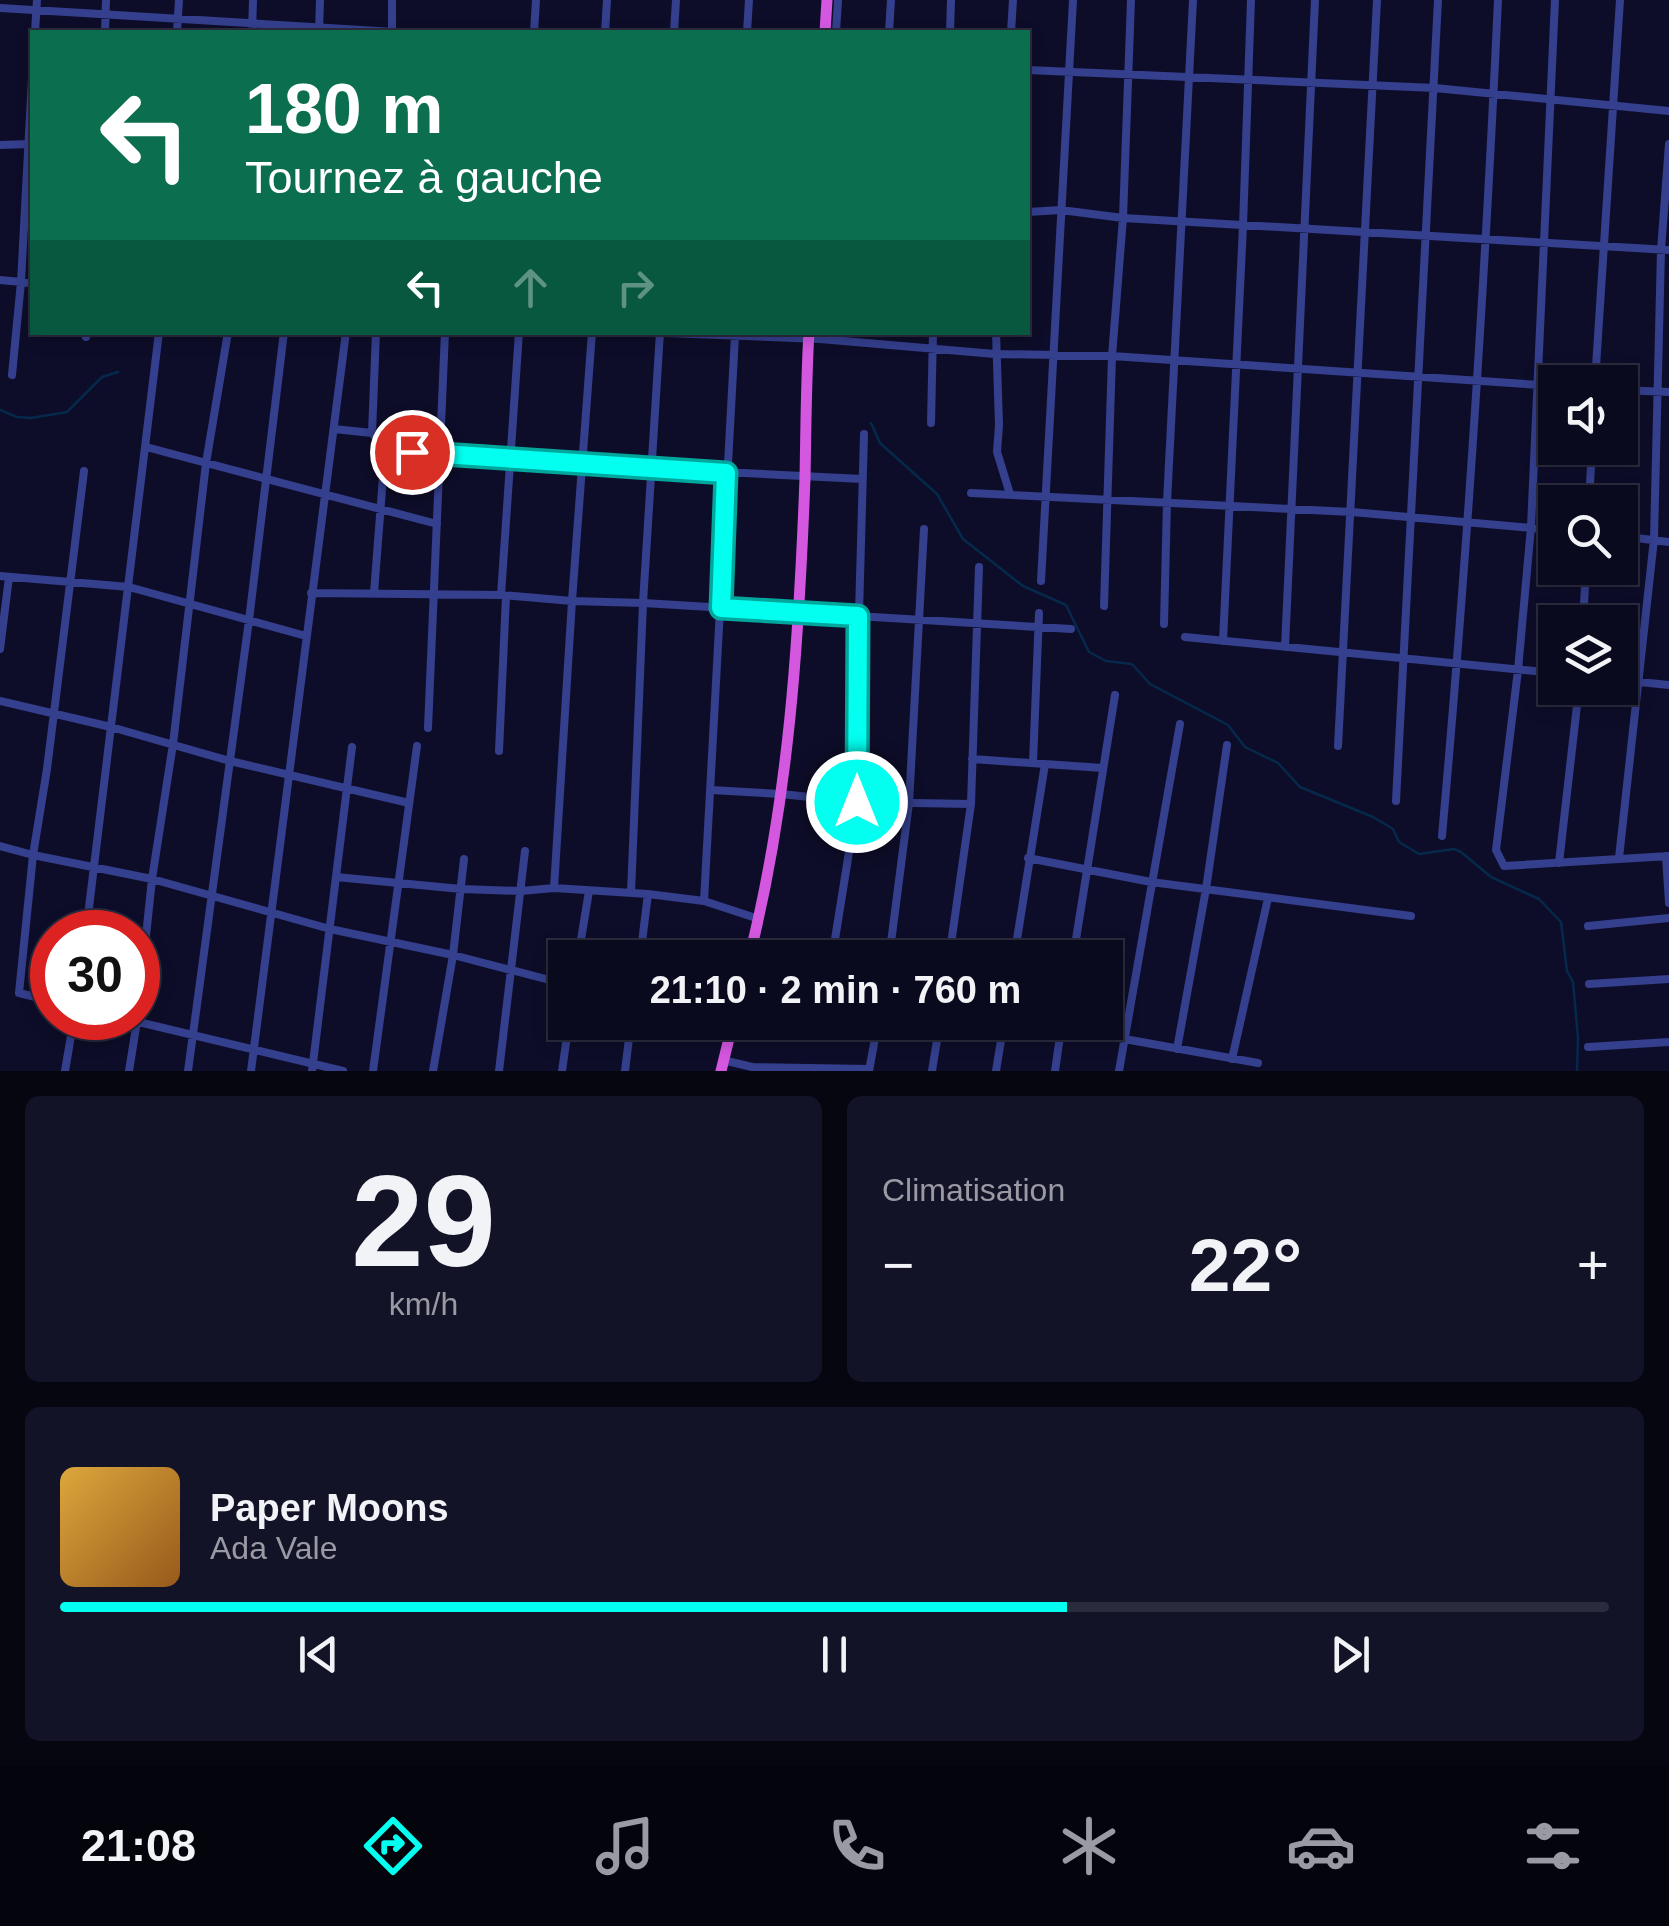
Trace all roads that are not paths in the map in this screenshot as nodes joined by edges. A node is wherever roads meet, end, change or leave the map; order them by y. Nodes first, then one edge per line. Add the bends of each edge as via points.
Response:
1 (106, 0) edge
2 (178, 0) edge
3 (252, 0) edge
4 (320, 0) edge
5 (392, 0) edge
6 (536, 0) edge
7 (607, 0) edge
8 (676, 0) edge
9 (749, 0) edge
10 (827, 0) edge
11 (838, 0) edge
12 (891, 0) edge
13 (951, 0) edge
14 (1013, 0) edge
15 (1073, 0) edge
16 (1132, 0) edge
17 (1193, 0) edge
18 (1251, 0) edge
19 (1315, 0) edge
20 (1377, 0) edge
21 (1438, 0) edge
22 (1498, 0) edge
23 (1556, 0) edge
24 (1620, 0) edge
25 (36, 5) edge
26 (0, 8) edge
27 (106, 15) junction
28 (178, 20) junction
29 (252, 28) edge
30 (35, 30) edge
31 (105, 30) edge
32 (177, 30) edge
33 (319, 30) edge
34 (393, 30) edge
35 (534, 30) edge
36 (606, 30) edge
37 (674, 30) edge
38 (747, 30) edge
39 (826, 30) edge
40 (836, 30) edge
41 (889, 30) edge
42 (950, 30) edge
43 (1012, 30) edge
44 (1030, 70) edge
45 (1068, 72) junction
46 (1128, 74) junction
47 (1189, 78) junction
48 (1247, 80) junction
49 (1312, 84) junction
50 (1372, 86) junction
51 (1435, 88) junction
52 (1494, 92) junction
53 (1551, 98) junction
54 (1613, 105) junction
55 (1669, 111) edge
56 (0, 144) edge
57 (30, 144) edge
58 (1669, 144) edge
59 (30, 157) edge
60 (1061, 210) junction
61 (1030, 212) edge
62 (1123, 218) junction
63 (1181, 222) junction
64 (1243, 226) junction
65 (1303, 230) junction
66 (1366, 233) junction
67 (1425, 235) junction
68 (1485, 240) junction
69 (1544, 243) junction
70 (1602, 246) junction
71 (1665, 250) edge
72 (0, 280) edge
73 (20, 282) junction
74 (30, 283) edge
75 (159, 335) edge
76 (227, 335) edge
77 (284, 335) edge
78 (346, 335) edge
79 (376, 335) edge
80 (445, 335) edge
81 (519, 335) edge
82 (592, 335) edge
83 (660, 335) edge
84 (735, 335) edge
85 (870, 335) edge
86 (934, 335) edge
87 (996, 335) edge
88 (808, 336) edge
89 (869, 344) junction
90 (932, 348) junction
91 (995, 354) junction
92 (1053, 354) junction
93 (1112, 356) junction
94 (1174, 360) junction
95 (1236, 364) junction
96 (1540, 365) edge
97 (1596, 365) edge
98 (1298, 368) junction
99 (1358, 372) junction
100 (12, 375) dead end
101 (1417, 376) junction
102 (1478, 380) junction
103 (1538, 384) edge
104 (1638, 391) edge
105 (1658, 392) junction
106 (1669, 392) edge
107 (1538, 400) edge
108 (931, 422) dead end
109 (334, 429) junction
110 (372, 434) junction
111 (864, 434) dead end
112 (146, 447) junction
113 (385, 451) junction
114 (438, 454) junction
115 (512, 460) junction
116 (206, 463) junction
117 (583, 465) junction
118 (650, 468) junction
119 (84, 472) dead end
120 (726, 473) junction
121 (805, 477) junction
122 (266, 479) junction
123 (862, 479) junction
124 (971, 493) dead end
125 (326, 494) junction
126 (1010, 494) junction
127 (1044, 497) junction
128 (1107, 498) junction
129 (1167, 502) junction
130 (1229, 506) junction
131 (382, 509) junction
132 (1292, 510) junction
133 (1352, 512) junction
134 (1411, 516) junction
135 (1468, 521) junction
136 (437, 524) junction
137 (1530, 527) junction
138 (1538, 528) edge
139 (924, 529) dead end
140 (1638, 538) edge
141 (1654, 539) junction
142 (1669, 542) edge
143 (979, 566) dead end
144 (5, 577) edge
145 (1041, 581) dead end
146 (70, 583) junction
147 (129, 587) junction
148 (311, 592) junction
149 (374, 593) junction
150 (432, 594) junction
151 (504, 596) junction
152 (572, 601) junction
153 (643, 603) junction
154 (190, 604) junction
155 (1104, 606) dead end
156 (721, 608) junction
157 (798, 612) junction
158 (1038, 614) dead end
159 (858, 616) junction
160 (249, 620) junction
161 (919, 620) junction
162 (976, 624) junction
163 (1164, 624) dead end
164 (1038, 626) junction
165 (1072, 629) dead end
166 (306, 636) junction
167 (1185, 637) dead end
168 (1223, 640) junction
169 (1285, 647) junction
170 (0, 649) edge
171 (1345, 653) junction
172 (1405, 660) junction
173 (1457, 664) junction
174 (1518, 670) junction
175 (1538, 672) edge
176 (1639, 682) junction
177 (1669, 685) edge
178 (1115, 695) dead end
179 (0, 701) edge
180 (1577, 705) edge
181 (54, 715) junction
182 (1180, 724) dead end
183 (111, 727) junction
184 (428, 728) dead end
185 (173, 744) junction
186 (1227, 745) dead end
187 (417, 746) dead end
188 (1338, 746) dead end
189 (352, 748) dead end
190 (499, 752) dead end
191 (972, 758) junction
192 (230, 761) junction
193 (1033, 762) junction
194 (1045, 764) junction
195 (1103, 768) junction
196 (289, 775) junction
197 (347, 788) junction
198 (710, 790) junction
199 (781, 794) junction
200 (1396, 800) dead end
201 (857, 802) junction
202 (409, 803) junction
203 (909, 803) junction
204 (971, 804) junction
205 (1442, 836) dead end
206 (0, 846) edge
207 (525, 851) dead end
208 (33, 855) junction
209 (1668, 856) edge
210 (1028, 858) junction
211 (1619, 858) junction
212 (464, 859) dead end
213 (1560, 862) junction
214 (95, 867) junction
215 (1088, 871) junction
216 (336, 877) junction
217 (152, 879) junction
218 (1151, 882) junction
219 (397, 883) junction
220 (461, 888) junction
221 (554, 888) junction
222 (1206, 889) junction
223 (522, 890) junction
224 (589, 891) junction
225 (631, 893) junction
226 (648, 894) junction
227 (212, 897) junction
228 (1268, 898) junction
229 (704, 901) junction
230 (1669, 904) edge
231 (89, 910) edge
232 (149, 910) edge
233 (272, 914) junction
234 (1411, 916) dead end
235 (1669, 918) edge
236 (759, 919) junction
237 (1588, 926) dead end
238 (330, 930) junction
239 (581, 940) edge
240 (642, 940) edge
241 (753, 940) edge
242 (835, 940) edge
243 (891, 940) edge
244 (952, 940) edge
245 (1017, 940) edge
246 (1076, 940) edge
247 (390, 942) junction
248 (452, 955) junction
249 (513, 970) junction
250 (548, 979) edge
251 (1669, 979) edge
252 (1589, 984) dead end
253 (30, 996) edge
254 (160, 1027) edge
255 (193, 1035) junction
256 (70, 1040) edge
257 (134, 1040) edge
258 (566, 1040) edge
259 (629, 1040) edge
260 (728, 1040) edge
261 (875, 1040) edge
262 (937, 1040) edge
263 (1001, 1040) edge
264 (1060, 1040) edge
265 (1124, 1040) junction
266 (1669, 1042) edge
267 (1588, 1048) dead end
268 (1176, 1049) junction
269 (254, 1050) junction
270 (1232, 1059) junction
271 (1258, 1063) dead end
272 (722, 1066) edge
273 (312, 1067) edge
274 (869, 1070) edge
275 (65, 1071) edge
276 (130, 1071) edge
277 (188, 1071) edge
278 (251, 1071) edge
279 (342, 1071) edge
280 (372, 1071) edge
281 (433, 1071) edge
282 (499, 1071) edge
283 (562, 1071) edge
284 (624, 1071) edge
285 (932, 1071) edge
286 (996, 1071) edge
287 (1055, 1071) edge
288 (1119, 1071) edge

1 - 27 street
2 - 28 street
3 - 29 street
4 - 33 street
5 - 34 street
6 - 35 street
7 - 36 street
8 - 37 street
9 - 38 street
10 - 39 highway
11 - 40 street
12 - 41 street
13 - 42 street
14 - 43 street
15 - 45 street
16 - 46 street
17 - 47 street
18 - 48 street
19 - 49 street
20 - 50 street
21 - 51 street
22 - 52 street
23 - 53 street
24 - 54 street
25 - 26 street
25 - 27 street
25 - 30 street
27 - 28 street
27 - 31 street
28 - 29 street
28 - 32 street
29 - 33 street
44 - 45 street
45 - 46 street
45 - 60 street
46 - 47 street
46 - 62 street
47 - 48 street
47 - 63 street
48 - 49 street
48 - 64 street
49 - 50 street
49 - 65 street
50 - 51 street
50 - 66 street
51 - 52 street
51 - 67 street
52 - 53 street
52 - 68 street
53 - 54 street
53 - 69 street
54 - 55 street
54 - 70 street
56 - 57 street
58 - 71 street
59 - 73 street
60 - 61 street
60 - 62 street
60 - 92 street
62 - 63 street
62 - 93 street
63 - 64 street
63 - 94 street
64 - 65 street
64 - 95 street
65 - 66 street
65 - 98 street
66 - 67 street
66 - 99 street
67 - 68 street
67 - 101 street
68 - 69 street
68 - 102 street
69 - 70 street
69 - 96 street
70 - 71 street
70 - 97 street
71 - 105 street
72 - 73 street
73 - 74 street
73 - 100 street
75 - 112 street
76 - 116 street
77 - 122 street
78 - 109 street
79 - 110 street
80 - 114 street
81 - 115 street
82 - 117 street
83 - 118 street
84 - 88 street
84 - 120 street
85 - 89 street
86 - 90 street
87 - 91 street
88 - 89 street
88 - 121 highway
89 - 90 street
90 - 91 street
90 - 108 street
91 - 92 street
91 - 126 street via 997,452
92 - 93 street
92 - 127 street
93 - 94 street
93 - 128 street
94 - 95 street
94 - 129 street
95 - 98 street
95 - 130 street
98 - 99 street
98 - 132 street
99 - 101 street
99 - 133 street
101 - 102 street
101 - 134 street
102 - 103 street
102 - 135 street
104 - 105 street
105 - 106 street
105 - 141 street
107 - 137 street
109 - 110 street
109 - 125 street
110 - 113 street
111 - 123 street
112 - 116 street
112 - 147 street
113 - 114 street
113 - 131 street
114 - 115 street
114 - 136 street
115 - 117 street
115 - 151 street
116 - 122 street
116 - 154 street
117 - 118 street
117 - 152 street
118 - 120 street
118 - 153 street
119 - 146 street
120 - 121 street
120 - 156 street
121 - 123 street
121 - 157 highway
122 - 125 street
122 - 160 street
123 - 159 street
124 - 126 street
125 - 131 street
125 - 148 street
126 - 127 street
127 - 128 street
127 - 145 street
128 - 129 street
128 - 155 street
129 - 130 street
129 - 163 street
130 - 132 street
130 - 168 street
131 - 136 street
131 - 149 street
132 - 133 street
132 - 169 street
133 - 134 street
133 - 171 street
134 - 135 street
134 - 172 street
135 - 137 street
135 - 173 street
136 - 150 street
137 - 138 street
137 - 174 street
139 - 161 street
140 - 141 street
141 - 142 street
141 - 176 street
143 - 162 street
144 - 146 street
144 - 170 street
146 - 147 street
146 - 181 street
147 - 154 street
147 - 183 street
148 - 149 street
148 - 166 street
149 - 150 street
150 - 151 street
150 - 184 street
151 - 152 street
151 - 190 street
152 - 153 street
152 - 221 street
153 - 156 street
153 - 225 street
154 - 160 street
154 - 185 street
156 - 157 street
156 - 198 street
157 - 159 street
157 - 199 highway
158 - 164 street
159 - 161 street
159 - 201 street
160 - 166 street
160 - 192 street
161 - 162 street
161 - 203 street
162 - 164 street
162 - 191 street
164 - 165 street
164 - 193 street
166 - 196 street
167 - 168 street
168 - 169 street
169 - 171 street
171 - 172 street
171 - 188 street
172 - 173 street
172 - 200 street
173 - 174 street
173 - 205 street
174 - 175 street
174 - 213 street via 1496,850 1504,866
176 - 177 street
176 - 211 street
178 - 195 street
179 - 181 street
180 - 213 street
181 - 183 street
181 - 208 street
182 - 218 street
183 - 185 street
183 - 214 street
185 - 192 street
185 - 217 street
186 - 222 street
187 - 202 street
189 - 197 street
191 - 193 street
191 - 204 street
192 - 196 street
192 - 227 street
193 - 194 street
194 - 195 street
194 - 210 street
195 - 215 street
196 - 197 street
196 - 233 street
197 - 202 street
197 - 216 street
198 - 199 street
198 - 229 street
199 - 201 street
199 - 236 highway
201 - 203 street
201 - 242 street
202 - 219 street
203 - 204 street
203 - 243 street
204 - 244 street
206 - 208 street
207 - 223 street
208 - 214 street
208 - 253 street via 19,993
209 - 211 street
209 - 230 street
210 - 215 street
210 - 245 street
211 - 213 street
212 - 220 street
214 - 217 street
214 - 231 street
215 - 218 street
215 - 246 street
216 - 219 street
216 - 238 street
217 - 227 street
217 - 232 street
218 - 222 street
218 - 265 street
219 - 220 street
219 - 247 street
220 - 223 street
220 - 248 street
221 - 223 street
221 - 224 street
222 - 228 street
222 - 268 street
223 - 249 street
224 - 225 street
224 - 239 street
225 - 226 street
226 - 229 street
226 - 240 street
227 - 233 street
227 - 255 street
228 - 234 street
228 - 270 street
229 - 236 street
233 - 238 street
233 - 269 street
235 - 237 street
236 - 241 highway
238 - 247 street
238 - 273 street
247 - 248 street
247 - 280 street
248 - 249 street
248 - 281 street
249 - 250 street
249 - 282 street
251 - 252 street
254 - 255 street
255 - 269 street
255 - 277 street
256 - 275 street
257 - 276 street
258 - 283 street
259 - 284 street
260 - 272 highway
261 - 274 street
262 - 285 street
263 - 286 street
264 - 287 street
265 - 268 street
265 - 288 street
266 - 267 street
268 - 270 street
269 - 273 street
269 - 278 street
270 - 271 street
272 - 274 street
273 - 279 street

